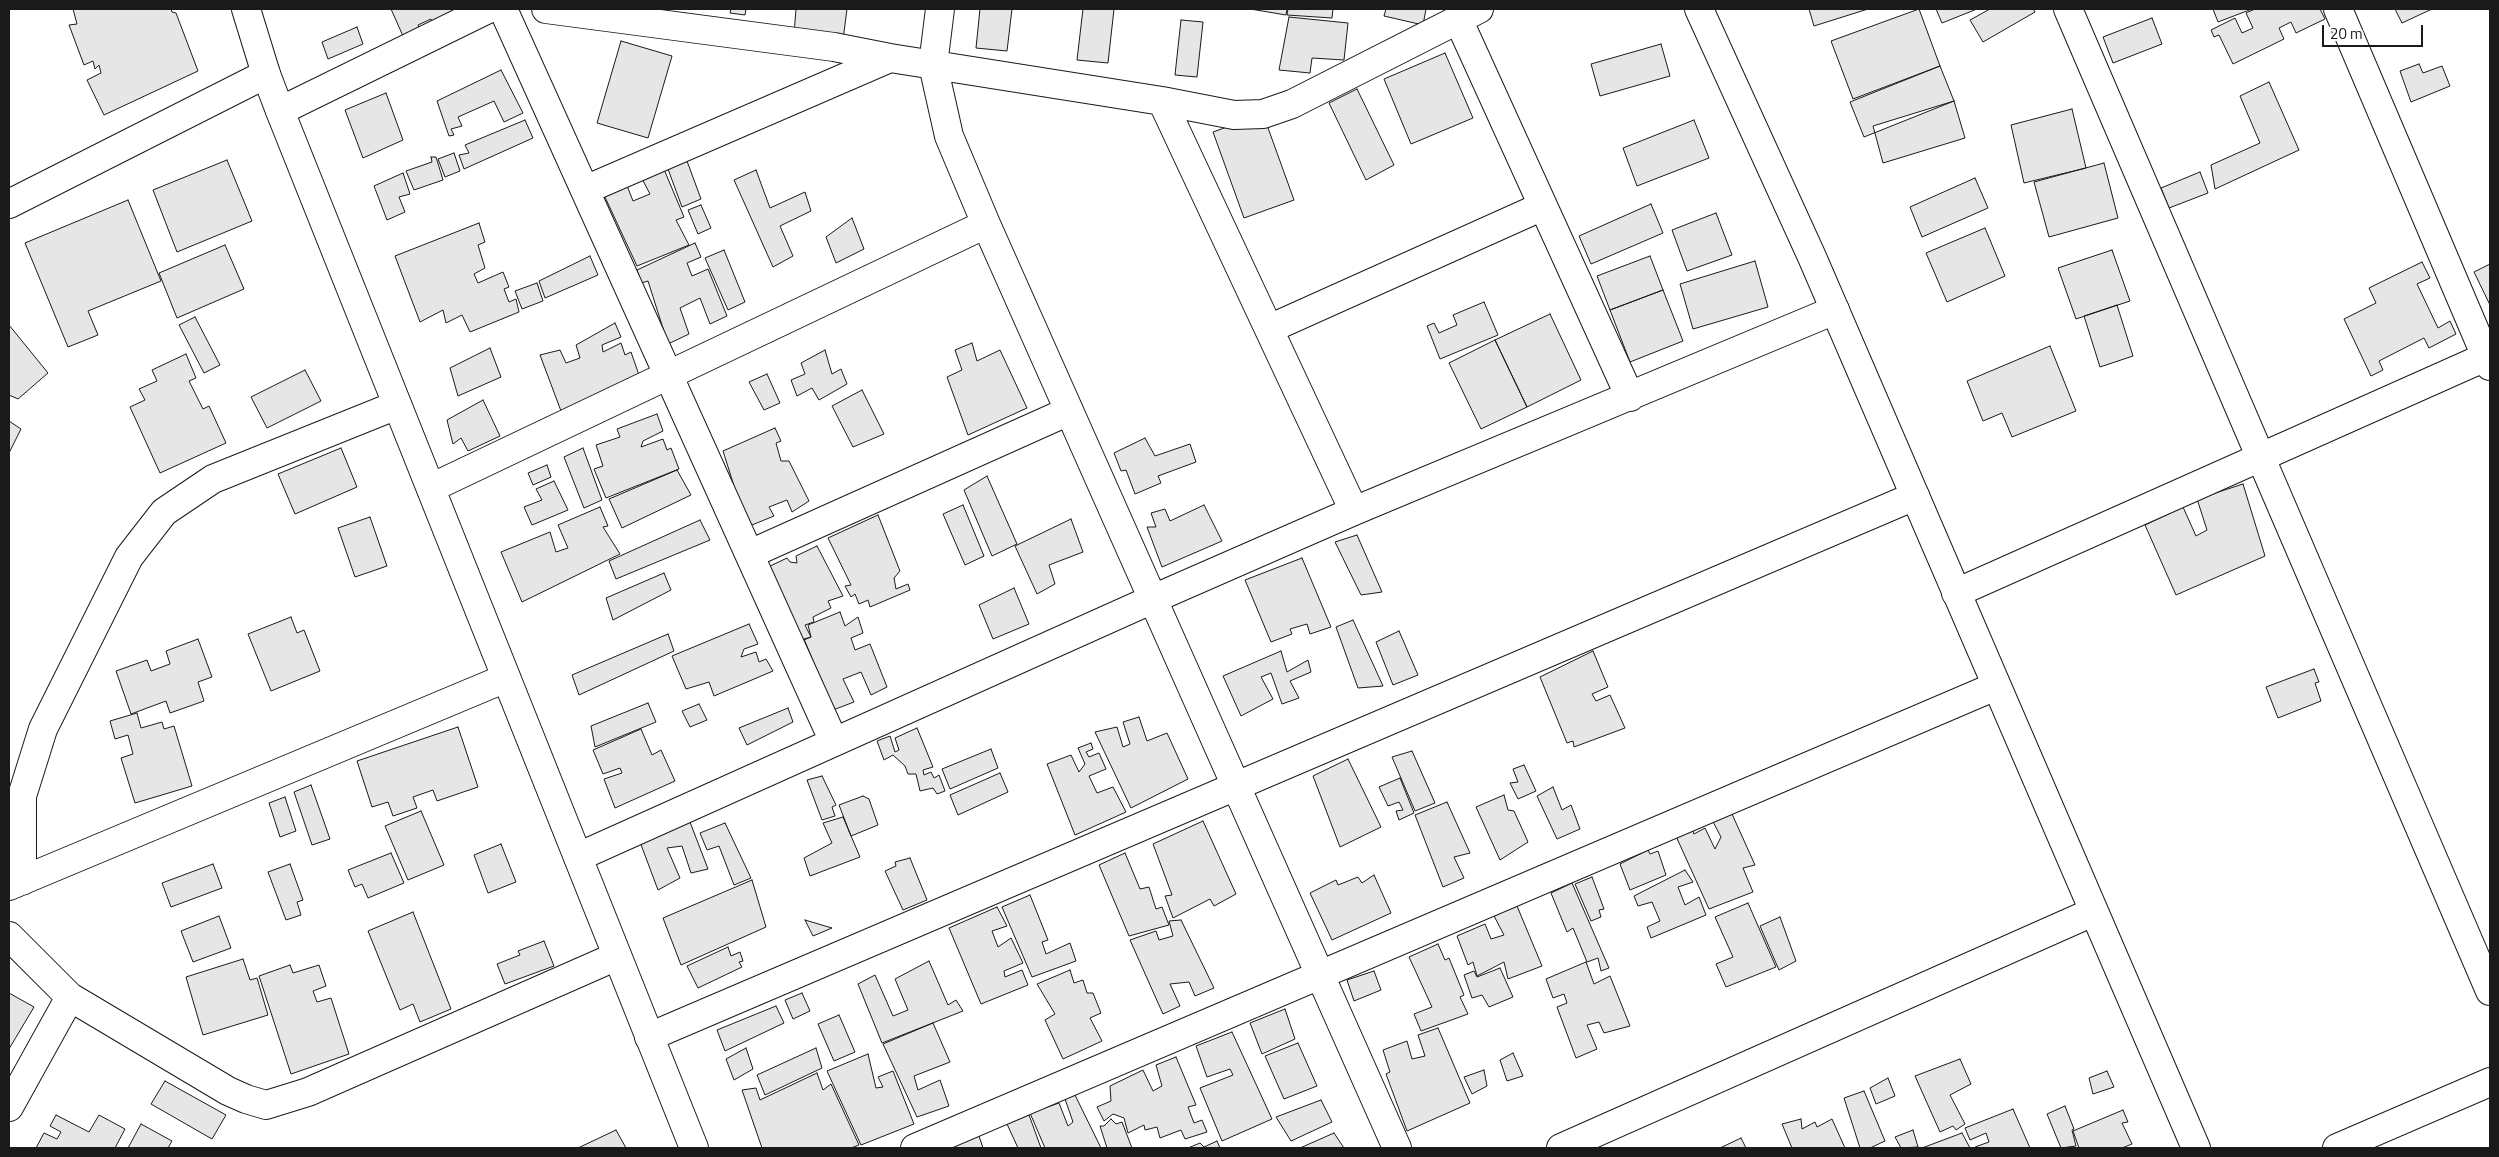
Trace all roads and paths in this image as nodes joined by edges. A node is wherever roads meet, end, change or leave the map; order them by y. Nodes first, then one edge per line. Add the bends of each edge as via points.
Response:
1 (246, 9) edge
2 (488, 9) edge
3 (503, 9) edge
4 (546, 9) edge
5 (940, 9) edge
6 (1699, 9) edge
7 (2068, 9) edge
8 (2338, 9) edge
9 (1468, 14) edge
10 (890, 58) junction
11 (933, 65) junction
12 (266, 74) junction
13 (1162, 101) junction
14 (280, 111) junction
15 (585, 190) junction
16 (9, 204) edge
17 (1543, 206) junction
18 (986, 224) junction
19 (1835, 310) junction
20 (1269, 329) junction
21 (2489, 359) edge
22 (668, 375) junction
23 (1630, 397) junction
24 (397, 405) junction
25 (1069, 411) junction
26 (2260, 457) junction
27 (431, 488) junction
28 (1915, 496) junction
29 (1354, 512) junction
30 (750, 554) junction
31 (1956, 593) junction
32 (1153, 599) junction
33 (506, 678) junction
34 (1996, 686) junction
35 (834, 742) junction
36 (1236, 786) junction
37 (578, 858) junction
38 (15, 884) edge
39 (2094, 912) junction
40 (9, 936) edge
41 (617, 956) junction
42 (1320, 976) junction
43 (2490, 991) edge
44 (70, 997) junction
45 (649, 1037) junction
46 (2490, 1082) edge
47 (9, 1107) edge
48 (1596, 1141) edge
49 (694, 1148) edge
50 (915, 1148) edge
51 (1397, 1148) edge
52 (1561, 1148) edge
53 (2196, 1148) edge
54 (2337, 1148) edge

1 - 12 street
2 - 14 street
3 - 15 street
4 - 10 street via 834,47
5 - 11 street
6 - 19 street
7 - 26 street
8 - 21 street
9 - 13 street via 1292,104 1263,114 1234,115
9 - 17 street
10 - 11 street
10 - 15 street
11 - 13 street
11 - 18 street via 949,136
12 - 14 street
12 - 16 street
13 - 20 street
14 - 24 street
15 - 22 street
17 - 20 street
17 - 23 street
18 - 22 street
18 - 25 street
19 - 23 street
19 - 28 street
20 - 29 street
21 - 26 street
22 - 27 street
22 - 30 street
23 - 29 street
24 - 27 street
24 - 38 street via 213,479 164,512 128,557 43,729 22,796
25 - 30 street
25 - 32 street
26 - 31 street
26 - 43 street
27 - 33 street
28 - 31 street
28 - 36 street
29 - 32 street
30 - 35 street
31 - 34 street
32 - 35 street
32 - 36 street
33 - 37 street
33 - 38 street
34 - 39 street
34 - 42 street
35 - 37 street
36 - 42 street
36 - 45 street
37 - 41 street
39 - 48 street
39 - 53 street
40 - 44 street
41 - 44 street via 308,1092 266,1104 228,1091
41 - 45 street
42 - 50 street
42 - 51 street
44 - 47 street
45 - 49 street
46 - 54 street
48 - 52 street

